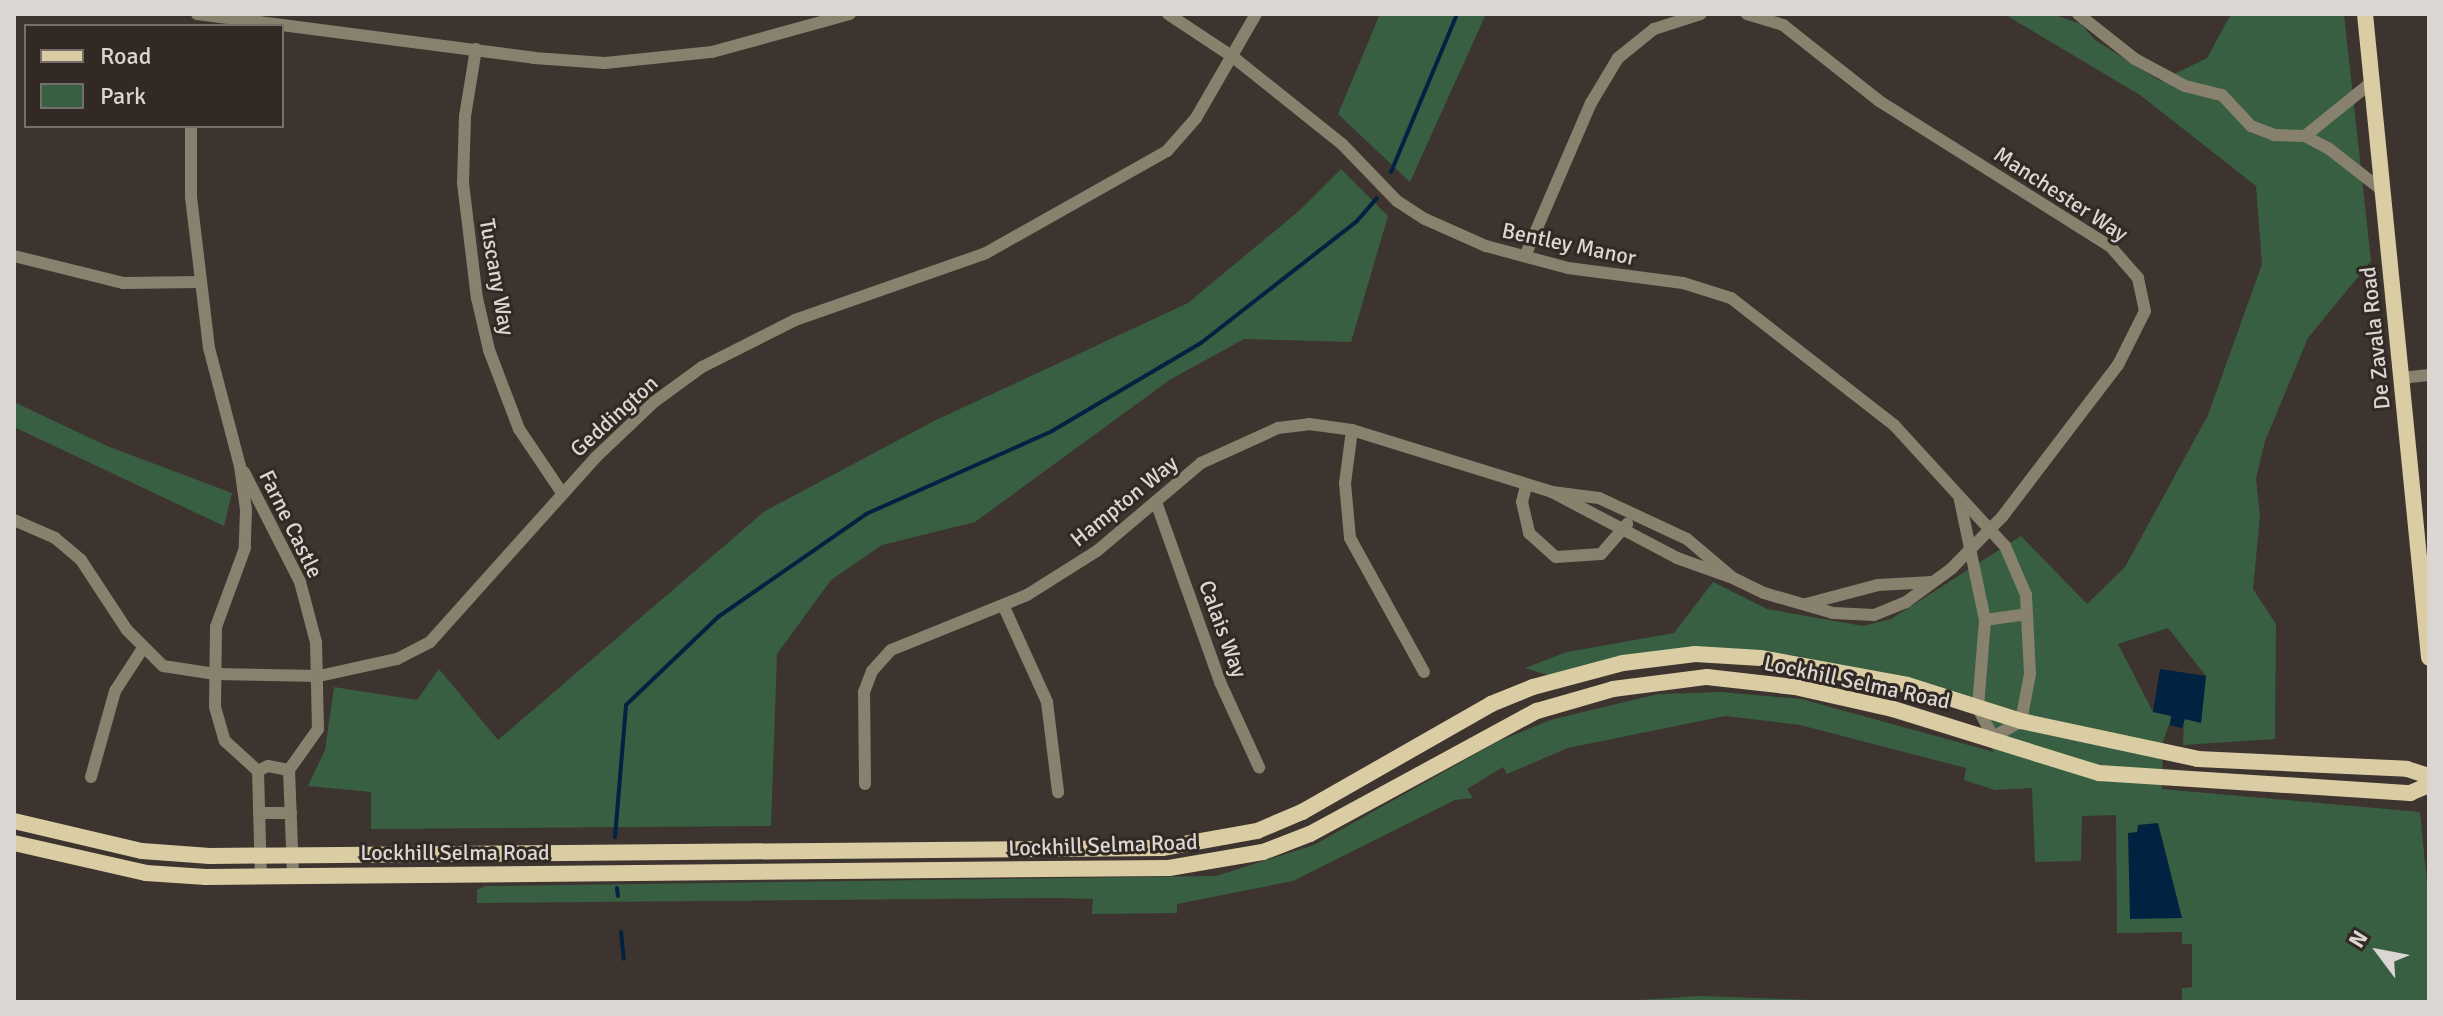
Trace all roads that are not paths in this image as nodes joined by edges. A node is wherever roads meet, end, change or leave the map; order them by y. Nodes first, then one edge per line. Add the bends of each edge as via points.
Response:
1 (850, 14) edge
2 (1168, 14) edge
3 (1256, 14) edge
4 (1701, 14) edge
5 (1747, 14) edge
6 (2078, 14) edge
7 (2365, 14) edge
8 (203, 19) edge
9 (248, 24) edge
10 (284, 28) edge
11 (476, 49) junction
12 (1233, 57) junction
13 (2372, 82) junction
14 (191, 128) edge
15 (2305, 136) junction
16 (2383, 191) junction
17 (14, 256) edge
18 (1525, 256) junction
19 (200, 282) junction
20 (2429, 375) edge
21 (2401, 378) junction
22 (1352, 430) junction
23 (240, 466) junction
24 (1526, 486) junction
25 (1552, 492) junction
26 (562, 493) junction
27 (1960, 500) junction
28 (1156, 502) junction
29 (1632, 514) junction
30 (14, 520) edge
31 (1991, 528) junction
32 (1624, 529) junction
33 (1972, 550) junction
34 (1733, 578) junction
35 (1932, 582) junction
36 (1806, 604) junction
37 (1004, 607) junction
38 (2027, 614) junction
39 (1985, 620) junction
40 (143, 648) junction
41 (2429, 658) edge
42 (1424, 672) dead end
43 (215, 674) junction
44 (319, 676) junction
45 (1978, 707) junction
46 (2021, 721) junction
47 (1993, 737) junction
48 (1259, 767) dead end
49 (289, 770) junction
50 (258, 771) junction
51 (2429, 776) edge
52 (91, 777) dead end
53 (865, 784) dead end
54 (2429, 785) edge
55 (1353, 787) junction
56 (1058, 792) dead end
57 (1364, 808) junction
58 (259, 813) junction
59 (291, 813) junction
60 (22, 823) edge
61 (19, 844) edge
62 (869, 850) junction
63 (546, 852) junction
64 (259, 855) junction
65 (292, 855) junction
66 (868, 872) junction
67 (546, 874) junction
68 (293, 876) junction
69 (261, 877) junction

1 - 11 street via 712,52 646,61 575,62
2 - 12 street, Bentley Manor
3 - 12 street, Geddington
4 - 18 street via 1654,29 1618,58 1591,103
5 - 31 street, Manchester Way via 1783,25 1878,100 2111,247 2138,278 2145,311 2118,365
6 - 15 street via 2103,39 2135,59 2185,86 2222,95 2251,126 2274,135
7 - 13 main road, De Zavala Road
8 - 9 street
10 - 11 street
11 - 26 street, Tuscany Way via 465,116 463,183 477,298 489,350 519,429
12 - 18 street, Bentley Manor via 1342,144 1411,211 1486,246
12 - 26 street, Geddington via 1182,137 1150,163 986,253 795,320 723,356 654,402
13 - 15 street
13 - 16 main road, De Zavala Road
14 - 19 street, Farne Castle via 191,197
15 - 16 street
16 - 21 main road, De Zavala Road
17 - 19 street via 123,283
18 - 27 street, Bentley Manor via 1607,276 1683,283 1731,298 1894,425
19 - 23 street, Farne Castle via 209,348
20 - 21 street
21 - 41 main road, De Zavala Road
22 - 24 street, Hampton Way
22 - 28 street, Hampton Way via 1309,424 1249,438 1201,463
22 - 42 street via 1345,495 1350,538
23 - 43 street, Farne Castle via 245,548 223,596
23 - 44 street, Farne Castle via 300,582
24 - 25 street, Hampton Way
24 - 32 street via 1522,502 1529,533 1556,557 1601,554
25 - 29 street, Hampton Way via 1579,492
25 - 32 street, Hampton Way
26 - 44 street, Geddington via 430,642 397,659
27 - 31 street, Bentley Manor
27 - 33 street, Bentley Manor
28 - 37 street, Hampton Way via 1097,551
28 - 48 street, Calais Way via 1220,682
29 - 32 street
29 - 34 street, Hampton Way via 1687,539
30 - 40 street, Geddington via 55,538 81,560
31 - 33 street, Hampton Way
31 - 38 street, Bentley Manor via 2017,570
32 - 34 street, Hampton Way via 1708,572
33 - 35 street, Hampton Way
33 - 39 street, Bentley Manor
34 - 36 street, Hampton Way
35 - 36 street via 1878,585
35 - 36 street, Hampton Way via 1906,602 1874,615 1833,613
37 - 53 street, Hampton Way via 905,644 880,661 864,692
37 - 56 street via 1047,702
38 - 39 street
38 - 46 street, Bentley Manor via 2030,674
39 - 45 street, Bentley Manor
40 - 43 street, Geddington via 163,666
40 - 52 street via 115,691
43 - 44 street, Geddington
43 - 50 street, Farne Castle via 217,724 225,741
44 - 49 street, Farne Castle via 318,729
45 - 46 main road, Lockhill Selma Road
45 - 47 street
45 - 55 main road, Lockhill Selma Road via 1908,685 1792,662 1695,654 1654,658 1575,673 1491,704
46 - 47 street
46 - 51 main road, Lockhill Selma Road via 2198,759 2407,769
47 - 54 main road, Lockhill Selma Road via 2099,773 2410,793
47 - 57 main road, Lockhill Selma Road via 1795,687 1707,677 1657,682 1537,711
49 - 50 street via 268,766
49 - 59 street
50 - 58 street
55 - 57 street
55 - 62 main road, Lockhill Selma Road via 1257,831 1162,848
57 - 66 main road, Lockhill Selma Road via 1263,852 1208,863
58 - 59 street
58 - 64 street
59 - 65 street
60 - 61 street
60 - 64 main road, Lockhill Selma Road via 142,851
61 - 69 main road, Lockhill Selma Road via 146,873
62 - 63 main road, Lockhill Selma Road
62 - 66 street
63 - 65 main road, Lockhill Selma Road
63 - 67 street
64 - 65 main road, Lockhill Selma Road
64 - 69 street
65 - 68 street
66 - 67 main road, Lockhill Selma Road
67 - 68 main road, Lockhill Selma Road
68 - 69 main road, Lockhill Selma Road

